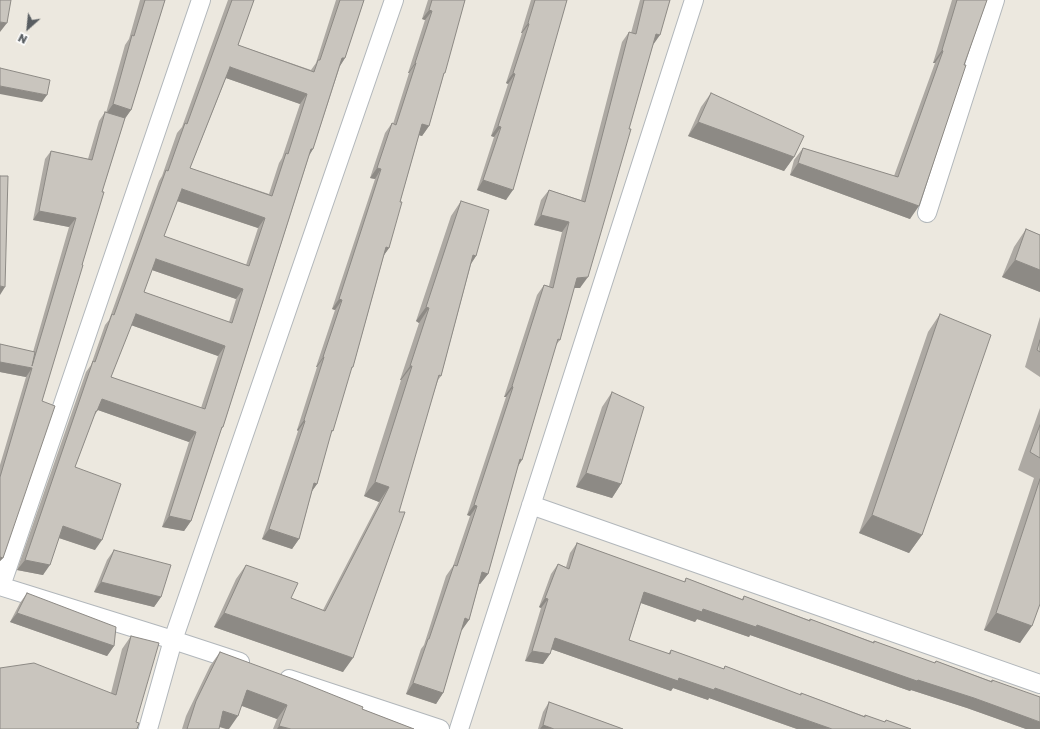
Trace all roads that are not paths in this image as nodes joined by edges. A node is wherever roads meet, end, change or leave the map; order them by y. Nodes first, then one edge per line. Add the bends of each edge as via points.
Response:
1 (201, 0) edge
2 (394, 0) edge
3 (694, 0) edge
4 (995, 0) edge
5 (926, 213) dead end
6 (531, 505) junction
7 (1, 586) edge
8 (174, 640) junction
9 (255, 667) edge
10 (277, 675) edge
11 (1040, 684) edge
12 (148, 729) edge
13 (440, 729) edge
14 (460, 729) edge

1 - 7 street
2 - 8 street
3 - 6 street
4 - 5 street
6 - 11 street
6 - 14 street
7 - 8 street
8 - 9 street
8 - 12 street
10 - 13 street

